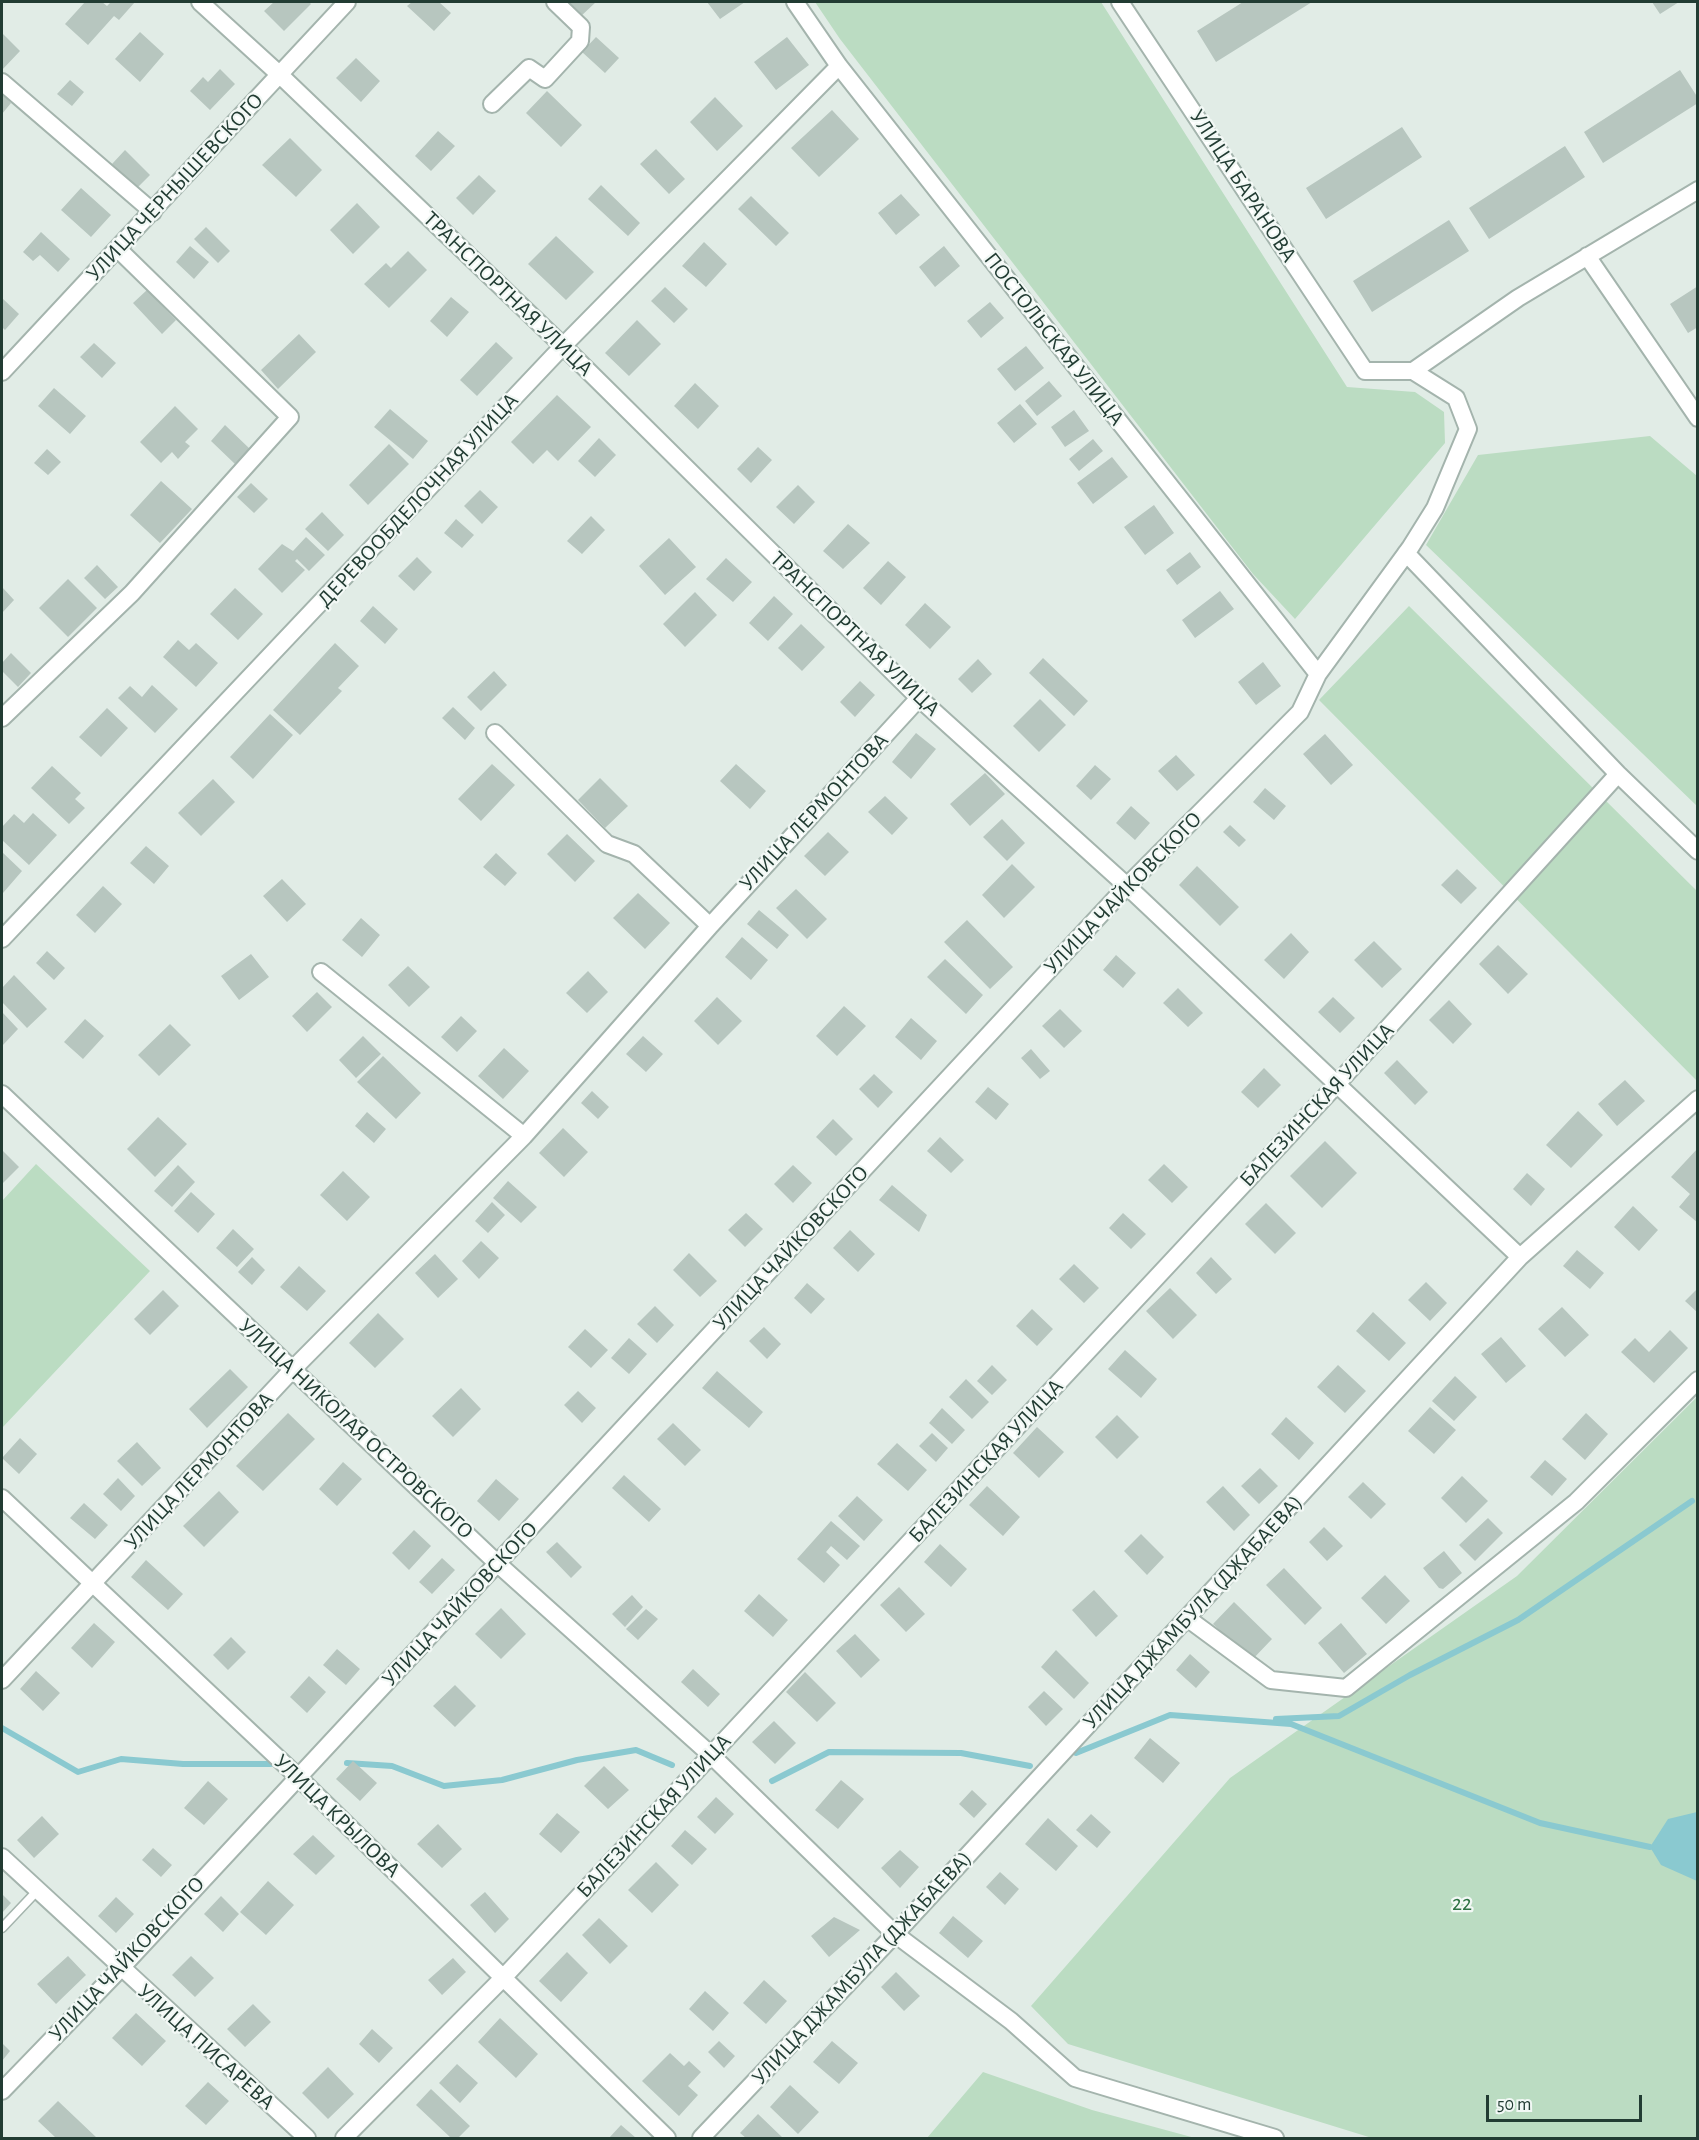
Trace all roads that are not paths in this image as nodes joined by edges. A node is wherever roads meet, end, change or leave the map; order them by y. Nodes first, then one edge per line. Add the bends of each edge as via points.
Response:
1 (200, 2) edge
2 (347, 2) edge
3 (555, 2) edge
4 (795, 2) edge
5 (1120, 2) edge
6 (839, 66) junction
7 (279, 74) junction
8 (2, 82) edge
9 (492, 104) dead end
10 (1698, 190) edge
11 (153, 212) junction
12 (118, 249) junction
13 (1587, 256) junction
14 (563, 346) junction
15 (1413, 371) junction
16 (2, 372) edge
17 (1698, 418) edge
18 (1406, 553) junction
19 (1318, 674) junction
20 (919, 698) junction
21 (2, 718) edge
22 (495, 733) dead end
23 (1618, 774) junction
24 (1698, 851) edge
25 (1127, 886) junction
26 (710, 926) junction
27 (2, 939) edge
28 (321, 972) dead end
29 (1337, 1084) junction
30 (2, 1094) edge
31 (1698, 1099) edge
32 (524, 1136) junction
33 (1520, 1257) junction
34 (293, 1370) junction
35 (1698, 1380) edge
36 (2, 1498) edge
37 (498, 1564) junction
38 (93, 1584) junction
39 (1187, 1618) junction
40 (2, 1680) edge
41 (711, 1755) junction
42 (297, 1776) junction
43 (2, 1857) edge
44 (37, 1891) junction
45 (2, 1928) edge
46 (896, 1934) junction
47 (120, 1969) junction
48 (502, 1979) junction
49 (2, 2091) edge
50 (307, 2139) edge
51 (344, 2139) edge
52 (667, 2139) edge
53 (701, 2139) edge
54 (1275, 2139) edge

1 - 7 street, ТРАНСПОРТНАЯ УЛИЦА
2 - 7 street, УЛИЦА ЧЕРНЫШЕВСКОГО
3 - 9 street via 581,27 580,41 545,79 529,68
4 - 6 street, ПОСТОЛЬСКАЯ УЛИЦА
5 - 15 street, УЛИЦА БАРАНОВА via 1365,371
6 - 14 street, ДЕРЕВООБДЕЛОЧНАЯ УЛИЦА
6 - 19 street, ПОСТОЛЬСКАЯ УЛИЦА
7 - 11 street, УЛИЦА ЧЕРНЫШЕВСКОГО
7 - 14 street, ТРАНСПОРТНАЯ УЛИЦА
8 - 11 street
10 - 13 street
11 - 12 street, УЛИЦА ЧЕРНЫШЕВСКОГО
12 - 16 street, УЛИЦА ЧЕРНЫШЕВСКОГО
12 - 21 street via 290,417 132,593
13 - 15 street via 1518,298
13 - 17 street
14 - 20 street, ТРАНСПОРТНАЯ УЛИЦА
14 - 27 street, ДЕРЕВООБДЕЛОЧНАЯ УЛИЦА
15 - 18 street, УЛИЦА ЧАЙКОВСКОГО via 1456,398 1468,429 1435,508
18 - 19 street, УЛИЦА ЧАЙКОВСКОГО
18 - 23 street
19 - 25 street, УЛИЦА ЧАЙКОВСКОГО via 1300,712
20 - 25 street, ТРАНСПОРТНАЯ УЛИЦА
20 - 26 street, УЛИЦА ЛЕРМОНТОВА
22 - 26 street via 607,844 634,854
23 - 24 street
23 - 29 street, БАЛЕЗИНСКАЯ УЛИЦА
25 - 29 street, ТРАНСПОРТНАЯ УЛИЦА
25 - 37 street, УЛИЦА ЧАЙКОВСКОГО
26 - 32 street, УЛИЦА ЛЕРМОНТОВА
28 - 32 street
29 - 33 street, ТРАНСПОРТНАЯ УЛИЦА
29 - 41 street, БАЛЕЗИНСКАЯ УЛИЦА
30 - 34 street, УЛИЦА НИКОЛАЯ ОСТРОВСКОГО
31 - 33 street, УЛИЦА ДЖАМБУЛА (ДЖАБАЕВА)
32 - 34 street, УЛИЦА ЛЕРМОНТОВА
33 - 39 street, УЛИЦА ДЖАМБУЛА (ДЖАБАЕВА)
34 - 37 street, УЛИЦА НИКОЛАЯ ОСТРОВСКОГО
34 - 38 street, УЛИЦА ЛЕРМОНТОВА
35 - 39 street via 1576,1502 1346,1688 1271,1680
36 - 38 street, УЛИЦА КРЫЛОВА
37 - 41 street, УЛИЦА НИКОЛАЯ ОСТРОВСКОГО
37 - 42 street, УЛИЦА ЧАЙКОВСКОГО
38 - 40 street, УЛИЦА ЛЕРМОНТОВА
38 - 42 street, УЛИЦА КРЫЛОВА
39 - 46 street, УЛИЦА ДЖАМБУЛА (ДЖАБАЕВА)
41 - 46 street, УЛИЦА НИКОЛАЯ ОСТРОВСКОГО
41 - 48 street, БАЛЕЗИНСКАЯ УЛИЦА
42 - 47 street, УЛИЦА ЧАЙКОВСКОГО
42 - 48 street, УЛИЦА КРЫЛОВА
43 - 44 street, УЛИЦА ПИСАРЕВА
44 - 45 lane
44 - 47 street, УЛИЦА ПИСАРЕВА
46 - 53 street, УЛИЦА ДЖАМБУЛА (ДЖАБАЕВА)
46 - 54 street, УЛИЦА НИКОЛАЯ ОСТРОВСКОГО via 1011,2022 1075,2078
47 - 49 street, УЛИЦА ЧАЙКОВСКОГО
47 - 50 street, УЛИЦА ПИСАРЕВА
48 - 51 street, БАЛЕЗИНСКАЯ УЛИЦА
48 - 52 street, УЛИЦА КРЫЛОВА

